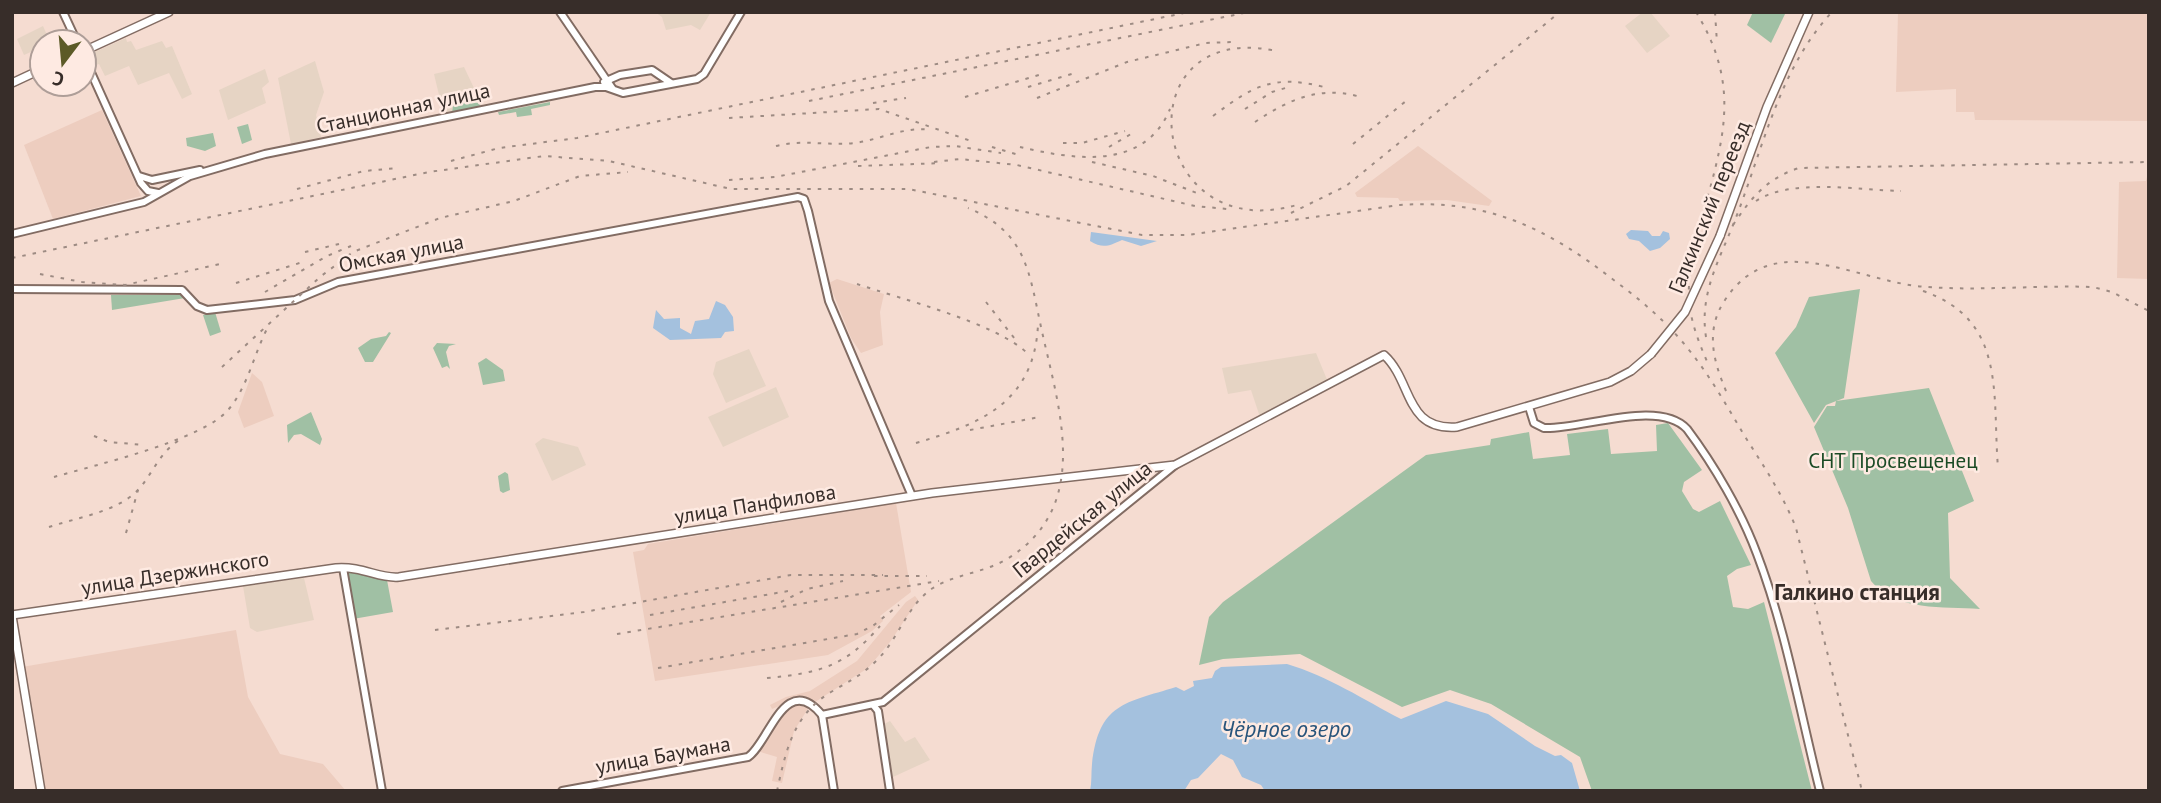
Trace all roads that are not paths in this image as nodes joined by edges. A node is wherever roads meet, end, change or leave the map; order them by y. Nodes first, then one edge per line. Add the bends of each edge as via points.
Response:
1 (63, 12) edge
2 (169, 12) edge
3 (560, 12) edge
4 (741, 12) edge
5 (1811, 12) edge
6 (70, 28) edge
7 (98, 45) edge
8 (598, 70) junction
9 (648, 71) junction
10 (620, 75) junction
11 (28, 76) edge
12 (606, 81) junction
13 (12, 83) edge
14 (677, 84) junction
15 (595, 87) junction
16 (98, 88) edge
17 (653, 88) junction
18 (619, 93) junction
19 (218, 167) junction
20 (138, 175) junction
21 (165, 178) junction
22 (152, 180) junction
23 (167, 188) junction
24 (146, 189) junction
25 (160, 193) junction
26 (135, 204) junction
27 (12, 234) edge
28 (12, 289) edge
29 (1528, 407) junction
30 (1418, 413) joint
31 (1175, 465) junction
32 (912, 496) junction
33 (343, 568) junction
34 (12, 615) edge
35 (883, 702) junction
36 (874, 706) junction
37 (822, 715) junction
38 (880, 723) junction
39 (41, 791) edge
40 (382, 791) edge
41 (562, 791) edge
42 (834, 791) edge
43 (890, 791) edge
44 (1819, 791) edge

1 - 6 main road
2 - 7 main road
3 - 8 main road
4 - 14 main road via 704,74
5 - 29 main road, Галкинский переезд, bridge via 1767,107 1690,303 1651,354 1616,379
8 - 10 main road
8 - 12 main road
8 - 15 main road via 600,81
9 - 10 main road, Станционная улица
9 - 14 main road
9 - 17 main road via 657,82
10 - 12 main road, Станционная улица
10 - 18 main road via 615,80
11 - 13 main road
12 - 15 main road, Станционная улица
12 - 18 main road
14 - 17 main road
15 - 18 main road, Станционная улица
15 - 19 main road, Станционная улица
16 - 20 main road
17 - 18 main road
19 - 21 main road, Станционная улица
19 - 23 main road, Станционная улица
20 - 22 main road, Станционная улица
20 - 24 main road
21 - 22 main road, Станционная улица
21 - 23 main road
22 - 24 main road
23 - 25 main road, Станционная улица
24 - 25 main road
24 - 26 main road
25 - 26 main road, Станционная улица
26 - 27 main road, Станционная улица
28 - 32 main road, Омская улица via 182,290 207,310 271,303 300,299 338,282 802,198 825,290
29 - 30 main road, Галкинский переезд via 1452,428 1429,423
29 - 44 main road via 1532,420 1544,428 1655,416 1679,421 1690,432 1757,553
30 - 31 main road, Гвардейская улица via 1384,355
31 - 32 main road, улица Панфилова
31 - 35 main road, Гвардейская улица
32 - 33 main road, улица Панфилова via 399,577
33 - 34 main road, улица Дзержинского
33 - 40 main road
34 - 39 main road
35 - 36 main road, Гвардейская улица
35 - 38 main road
36 - 37 main road, Гвардейская улица
36 - 38 main road
37 - 41 main road, улица Баумана via 809,704 793,703 779,711 748,757
37 - 42 main road
38 - 43 main road

